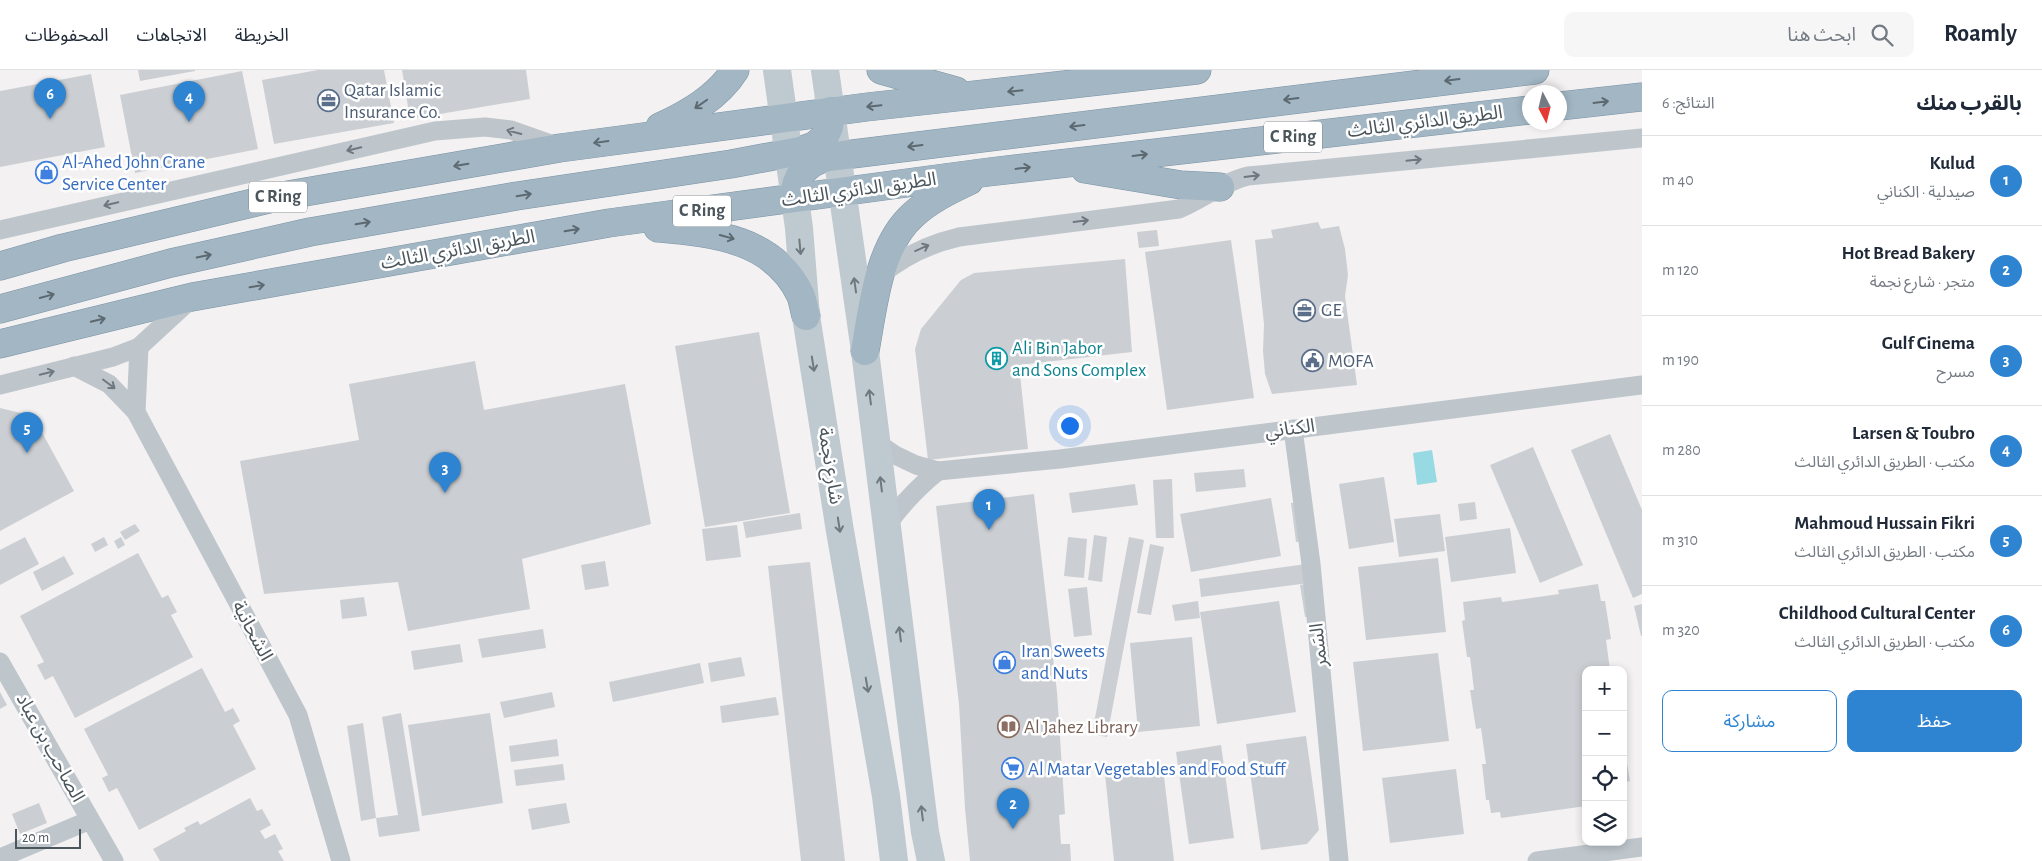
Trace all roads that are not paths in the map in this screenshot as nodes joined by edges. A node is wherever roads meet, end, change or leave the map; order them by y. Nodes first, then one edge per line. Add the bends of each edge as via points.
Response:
1 (735, 70) edge
2 (777, 70) edge
3 (825, 70) edge
4 (881, 70) edge
5 (1197, 70) edge
6 (1535, 70) edge
7 (975, 95) junction
8 (1642, 97) edge
9 (1567, 105) edge
10 (831, 111) junction
11 (1522, 111) edge
12 (783, 117) junction
13 (726, 125) junction
14 (642, 136) junction
15 (1642, 138) edge
16 (560, 148) junction
17 (788, 154) junction
18 (837, 156) junction
19 (731, 164) junction
20 (1057, 164) junction
21 (989, 172) junction
22 (1220, 187) junction
23 (842, 192) junction
24 (794, 198) junction
25 (609, 223) junction
26 (0, 230) edge
27 (0, 266) edge
28 (881, 274) junction
29 (192, 297) junction
30 (0, 309) edge
31 (806, 316) junction
32 (0, 344) edge
33 (139, 347) junction
34 (865, 351) junction
35 (74, 366) junction
36 (0, 385) edge
37 (1642, 385) edge
38 (136, 412) junction
39 (1293, 429) junction
40 (876, 442) junction
41 (938, 471) junction
42 (887, 525) junction
43 (0, 662) edge
44 (90, 820) junction
45 (1642, 846) edge
46 (0, 858) edge
47 (114, 861) edge
48 (341, 861) edge
49 (894, 861) edge
50 (931, 861) edge
51 (1339, 861) edge
52 (1537, 861) edge

1 -> 14 highway via 719,90 701,104
2 - 12 main road, شارع نجمة
3 - 10 main road
4 - 7 highway
5 -> 7 highway, C Ring
6 -> 18 highway
7 -> 10 highway, C Ring
9 -> 8 highway
10 - 12 highway, C Ring
10 - 17 highway via 827,133 819,143
10 - 18 main road
20 -> 11 highway, الطريق الدائري الثالث / C Ring
12 - 13 highway, C Ring
12 - 17 main road, شارع نجمة
13 - 14 highway, C Ring
13 - 19 highway via 739,134 742,142 737,158
14 -> 16 highway, C Ring
22 -> 15 street, الطريق الدائري الثالث via 1248,176
16 -> 26 street via 511,130 435,131
16 -> 27 highway, C Ring via 282,196
17 - 19 highway
17 - 24 main road, شارع نجمة
18 - 23 main road
18 - 24 highway via 818,160 804,169 796,184
30 -> 19 highway via 171,263 310,232 517,196
21 -> 20 highway, الطريق الدائري الثالث / C Ring
20 - 22 highway via 1180,185
21 - 23 highway, الطريق الدائري الثالث / C Ring
21 - 28 highway via 949,191 914,214 894,238
28 -> 22 street, الطريق الدائري الثالث via 898,260 938,242 1179,209
23 - 24 highway, الطريق الدائري الثالث / C Ring
34 -> 23 main road
24 - 25 highway, الطريق الدائري الثالث / C Ring
24 -> 31 main road, شارع نجمة
29 -> 25 highway, الطريق الدائري الثالث / C Ring
25 -> 31 highway via 708,233 747,244 784,270 801,295
28 - 34 highway
32 -> 29 highway, الطريق الدائري الثالث / C Ring
29 - 33 street
31 -> 49 main road, شارع نجمة
33 - 35 street
33 - 38 street
40 -> 34 main road
36 -> 35 street
35 -> 38 street, الشحانية via 109,384
37 - 39 street, الكناني
38 - 48 street, الشحانية via 298,716
39 - 41 street, الكناني
39 - 51 street, السَمر via 1311,564
40 - 41 street, الكناني via 916,465
42 -> 40 main road
41 - 42 street via 901,505
50 -> 42 main road
43 - 44 street, الصاحب بن عباد
44 - 46 street
44 - 47 street, الصاحب بن عباد
45 - 52 street

